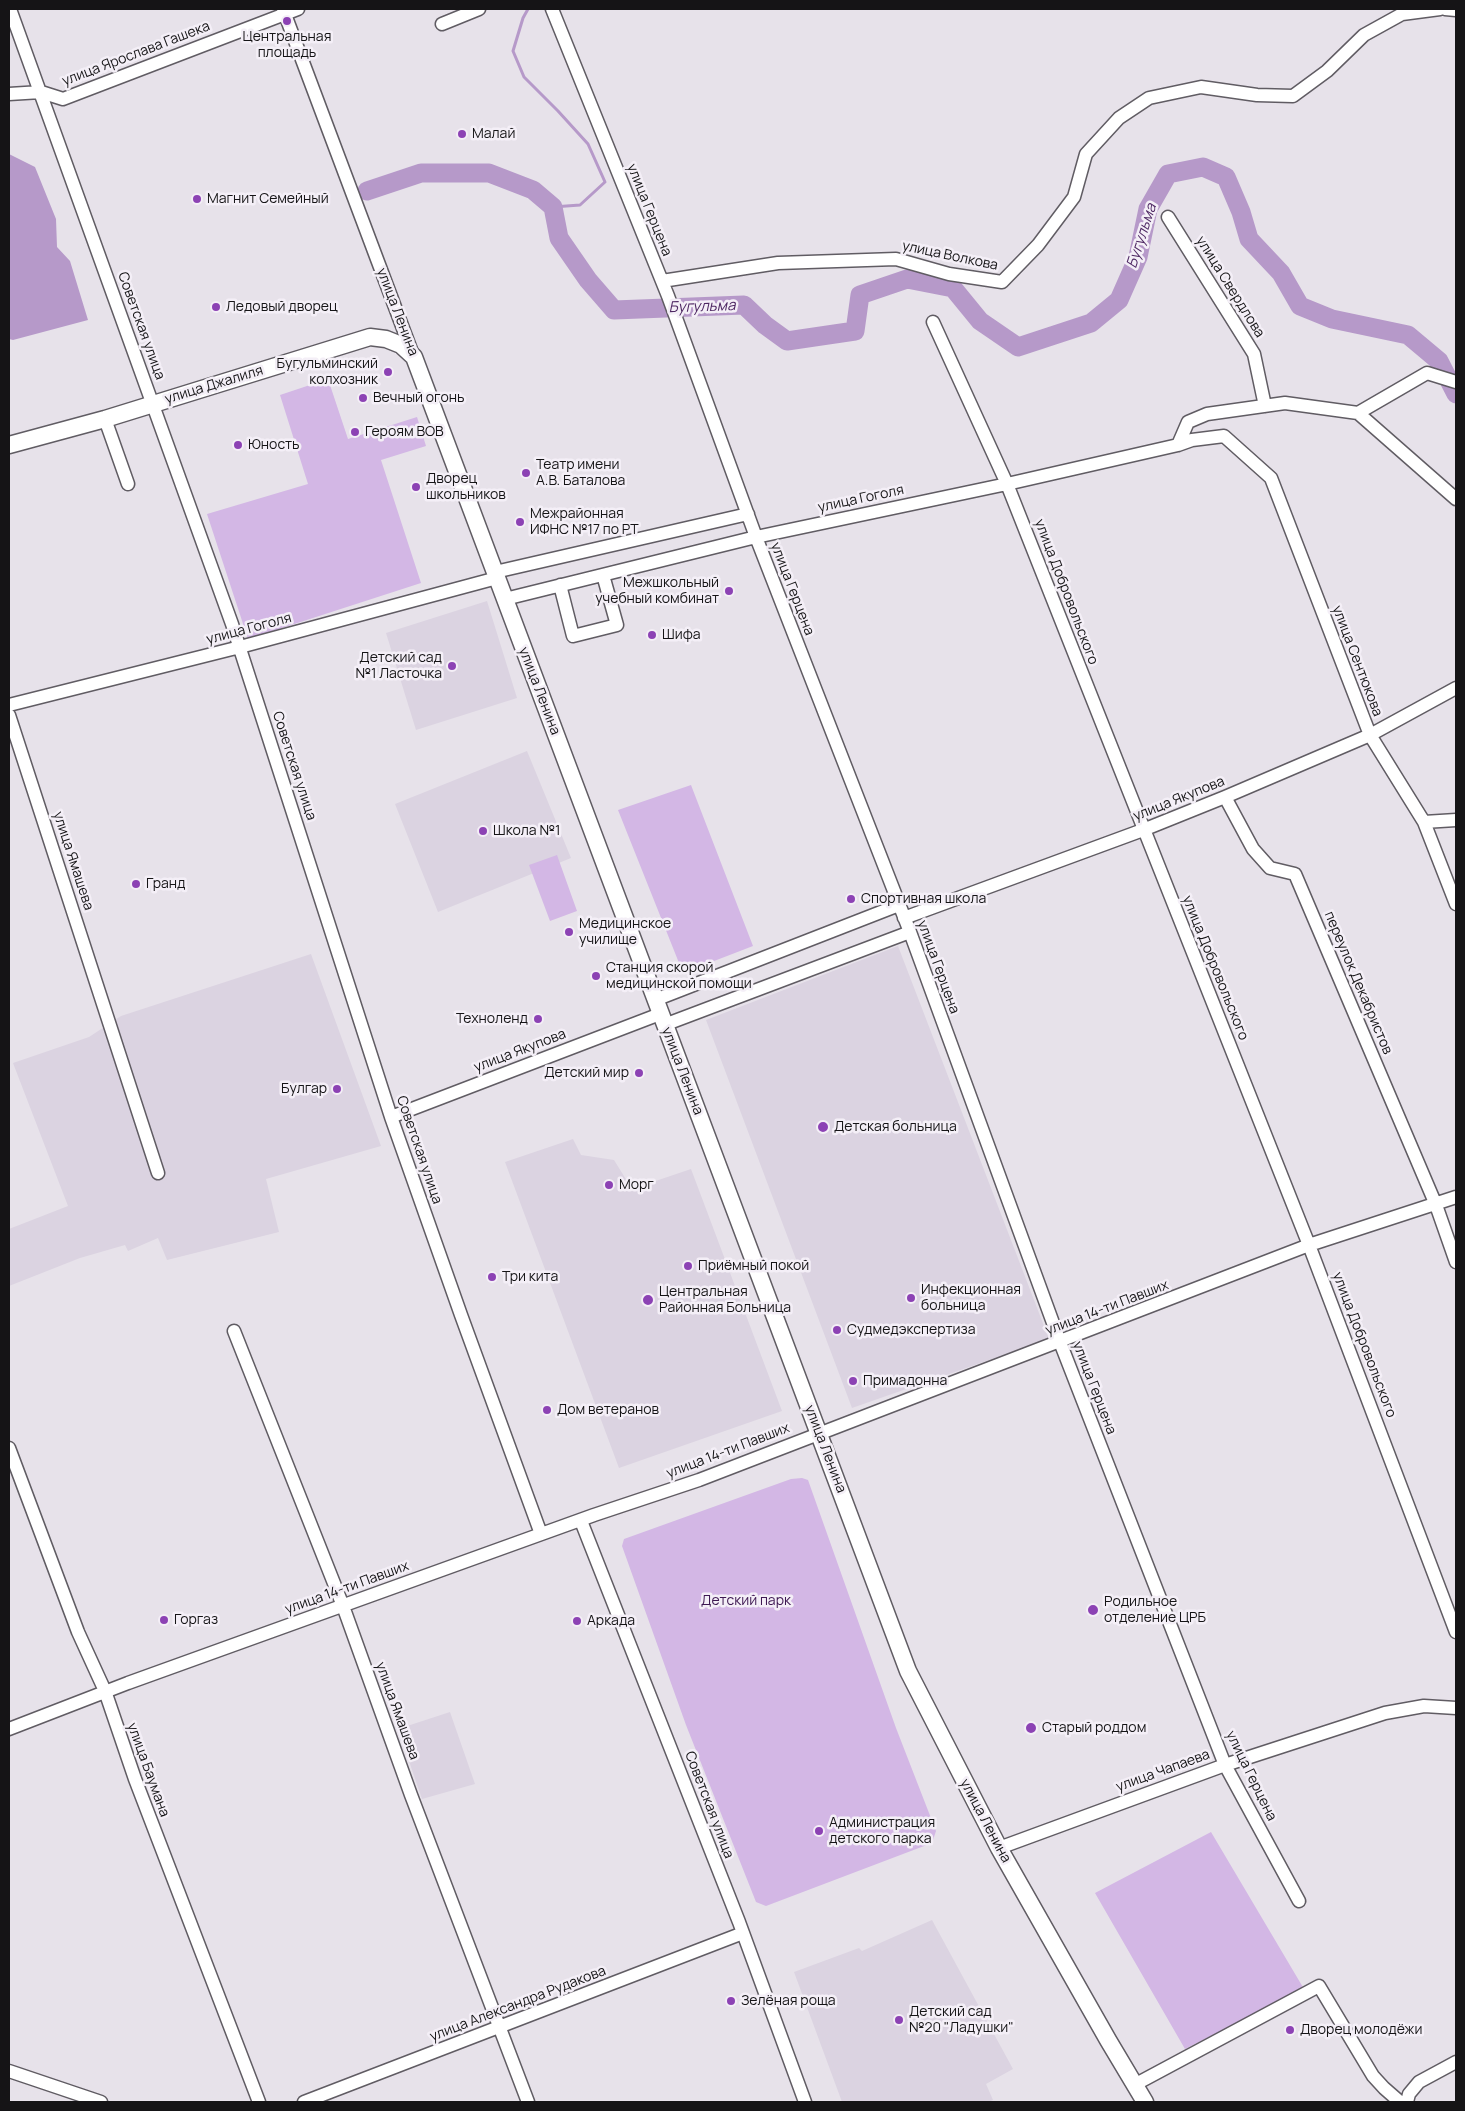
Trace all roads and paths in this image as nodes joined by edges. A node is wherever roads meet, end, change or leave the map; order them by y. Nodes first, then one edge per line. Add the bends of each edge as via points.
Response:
1 (10, 9) edge
2 (298, 9) edge
3 (479, 9) edge
4 (1440, 9) edge
5 (1445, 9) edge
6 (1456, 10) edge
7 (284, 11) edge
8 (556, 12) edge
9 (442, 24) dead end
10 (41, 92) junction
11 (9, 94) edge
12 (1168, 217) dead end
13 (662, 281) junction
14 (933, 322) dead end
15 (414, 357) junction
16 (1456, 382) edge
17 (153, 404) junction
18 (1265, 406) junction
19 (1358, 413) junction
20 (105, 419) junction
21 (1224, 436) joint
22 (9, 445) edge
23 (1178, 445) junction
24 (128, 484) dead end
25 (1007, 484) junction
26 (1456, 499) edge
27 (748, 514) junction
28 (756, 537) junction
29 (496, 575) junction
30 (603, 575) junction
31 (560, 585) junction
32 (505, 599) junction
33 (240, 647) junction
34 (1456, 688) edge
35 (9, 705) edge
36 (9, 715) edge
37 (1370, 735) junction
38 (14, 751) edge
39 (1226, 797) junction
40 (1456, 820) edge
41 (1424, 822) junction
42 (1143, 830) junction
43 (1456, 904) edge
44 (899, 905) junction
45 (904, 918) junction
46 (910, 932) junction
47 (660, 1013) junction
48 (392, 1117) junction
49 (158, 1173) dead end
50 (1456, 1197) edge
51 (1436, 1205) junction
52 (1310, 1245) junction
53 (1456, 1262) edge
54 (234, 1330) dead end
55 (1060, 1342) junction
56 (819, 1433) junction
57 (9, 1448) edge
58 (581, 1521) junction
59 (541, 1534) junction
60 (343, 1606) junction
61 (1456, 1632) edge
62 (105, 1692) junction
63 (1456, 1708) edge
64 (9, 1729) edge
65 (1225, 1764) junction
66 (999, 1848) junction
67 (1299, 1901) dead end
68 (743, 1933) junction
69 (499, 2028) junction
70 (1456, 2062) edge
71 (9, 2072) edge
72 (1136, 2084) junction
73 (101, 2102) edge
74 (258, 2102) edge
75 (304, 2102) edge
76 (528, 2102) edge
77 (804, 2102) edge
78 (1145, 2102) edge
79 (1400, 2102) edge
80 (1407, 2102) edge

1 - 10 street, Советская улица
2 - 7 street, улица Ярослава Гашека
3 - 9 street
4 - 13 street, улица Волкова via 1402,14 1364,35 1327,71 1293,96 1257,95 1201,87 1149,98 1119,118 1086,154 1074,197 1038,245 1002,282 949,274 896,259 778,262
5 - 6 street
7 - 10 street, улица Ярослава Гашека via 63,99
7 - 15 street, улица Ленина
8 - 13 street, улица Герцена
10 - 11 street, улица Ярослава Гашека
10 - 17 street, Советская улица
12 - 18 street, улица Свердлова via 1254,354
13 - 27 street, улица Герцена
14 - 25 street, улица Добровольского
15 - 17 main road, улица Джалиля via 401,345 370,337
15 - 29 main road, улица Ленина
16 - 19 street via 1427,374
17 - 20 main road, улица Джалиля
17 - 33 street, Советская улица
18 - 19 street via 1285,403
18 - 23 street via 1207,414 1188,422
19 - 26 street
20 - 22 main road, улица Джалиля
20 - 24 street
21 - 23 street, улица Гоголя
21 - 37 street, улица Сентюкова via 1271,478
23 - 25 street, улица Гоголя
25 - 28 street, улица Гоголя
25 - 42 street, улица Добровольского
27 - 28 street, улица Герцена
27 - 29 street, улица Гоголя
28 - 30 street, улица Гоголя
28 - 44 street, улица Герцена
29 - 32 main road, улица Ленина
29 - 33 street, улица Гоголя
30 - 31 street, улица Гоголя
30 - 31 street via 617,625 582,634 573,636
31 - 32 street, улица Гоголя
32 - 47 main road, улица Ленина
33 - 35 street, улица Гоголя
33 - 48 street, Советская улица
34 - 37 street, улица Якупова
36 - 38 street, улица Ямашева
37 - 39 street, улица Якупова
37 - 41 street, улица Сентюкова
38 - 49 street, улица Ямашева via 108,1017
39 - 42 street, улица Якупова
39 - 51 street, переулок Декабристов via 1253,849 1270,868 1295,874
40 - 41 street
41 - 43 street, улица Сентюкова
42 - 45 street, улица Якупова
42 - 52 street, улица Добровольского
44 - 45 street, улица Герцена
44 - 47 street
45 - 46 street, улица Герцена
46 - 47 street
46 - 55 street, улица Герцена
47 - 48 street, улица Якупова
47 - 56 main road, улица Ленина
48 - 59 street, Советская улица
50 - 51 street, улица 14-ти Павших
51 - 52 street, улица 14-ти Павших
51 - 53 street
52 - 55 street, улица 14-ти Павших
52 - 61 street, улица Добровольского
54 - 60 street, улица Ямашева
55 - 56 street, улица 14-ти Павших
55 - 65 street, улица Герцена
56 - 58 street, улица 14-ти Павших via 700,1480
56 - 66 main road, улица Ленина via 908,1671
57 - 62 street, улица Баумана via 78,1632
58 - 59 street, улица 14-ти Павших
58 - 68 street, Советская улица
59 - 60 street, улица 14-ти Павших
60 - 62 street, улица 14-ти Павших
60 - 69 street, улица Ямашева
62 - 64 street, улица 14-ти Павших
62 - 74 street, улица Баумана
63 - 65 street, улица Чапаева via 1424,1706 1385,1713
65 - 66 street, улица Чапаева
65 - 67 street, улица Герцена
66 - 72 main road, улица Ленина
68 - 69 street, улица Александра Рудакова
68 - 77 street, Советская улица
69 - 75 street, улица Александра Рудакова
69 - 76 street, улица Ямашева
70 - 80 street via 1419,2082
71 - 73 street
72 - 78 main road, улица Ленина
72 - 79 street via 1319,1986 1373,2076

